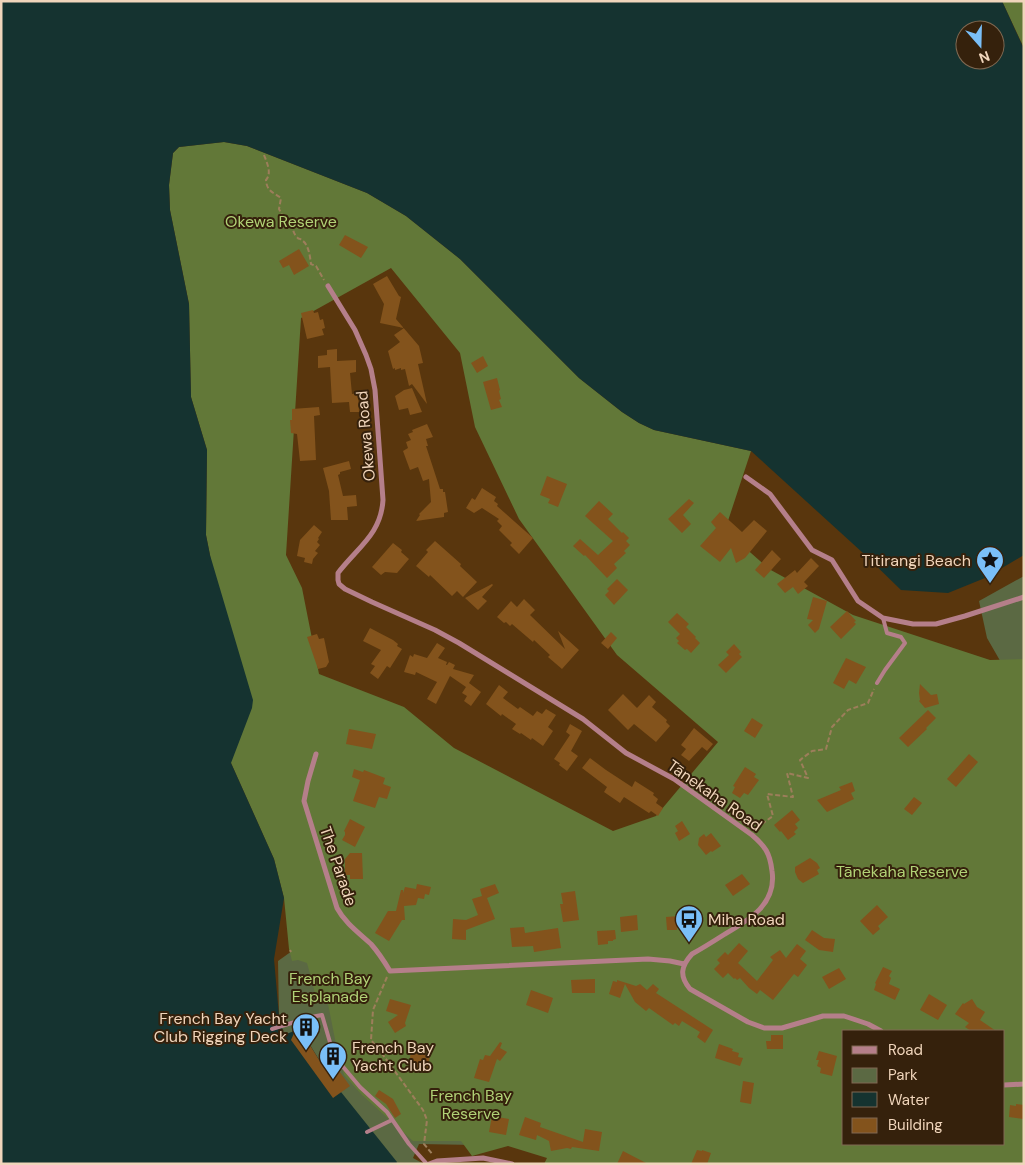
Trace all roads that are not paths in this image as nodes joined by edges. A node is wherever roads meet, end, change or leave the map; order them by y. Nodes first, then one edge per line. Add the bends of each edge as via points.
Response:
1 (328, 286) road end
2 (746, 477) dead end
3 (338, 580) joint
4 (1024, 597) edge
5 (883, 618) junction
6 (877, 683) road end
7 (316, 754) dead end
8 (684, 964) junction
9 (272, 1029) dead end
10 (879, 1030) edge
11 (1024, 1084) edge
12 (1005, 1085) edge
13 (392, 1120) junction
14 (367, 1132) dead end
15 (428, 1164) edge
16 (512, 1164) edge

1 - 3 street, Okewa Road via 355,330 371,369 383,500 380,518 372,534 338,573
2 - 5 street via 770,494 812,550 832,560 858,601
3 - 8 street, Tānekaha Road via 345,589 459,642 583,719 626,753 674,779 762,844 773,873 766,902 747,921 692,954
4 - 5 street via 936,624 913,624
5 - 6 lane via 887,633 901,637 905,643
7 - 8 street, The Parade via 304,801 337,908 390,971 648,959
8 - 10 street via 682,975 690,989 764,1028 782,1028 823,1016 844,1016
9 - 13 lane via 322,1015 334,1056
11 - 12 street
13 - 14 lane
13 - 15 lane
15 - 16 street via 483,1158

